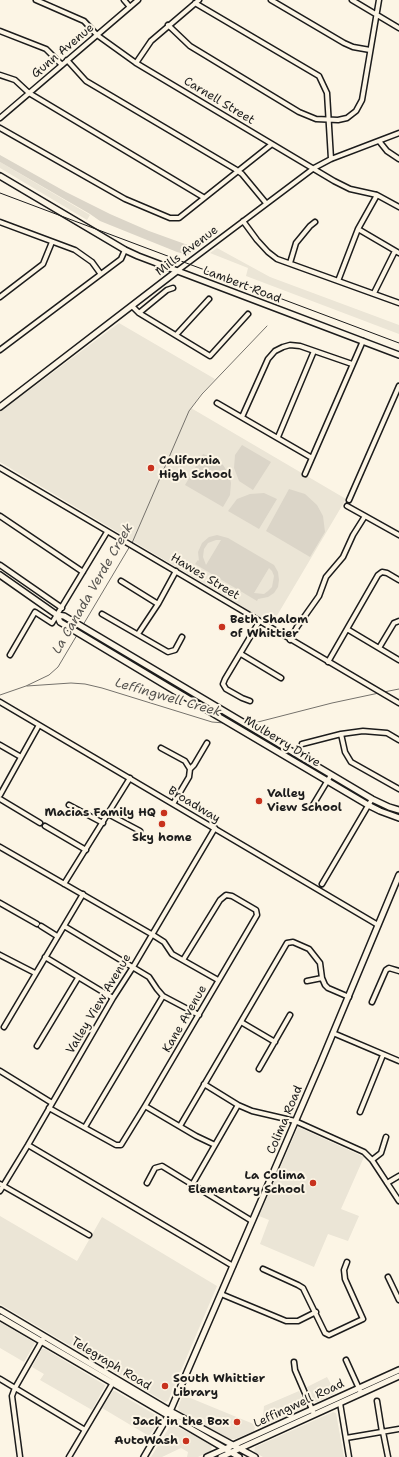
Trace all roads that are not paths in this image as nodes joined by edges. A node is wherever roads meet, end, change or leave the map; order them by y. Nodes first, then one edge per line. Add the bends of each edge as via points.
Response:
1 (36, 0) edge
2 (124, 0) edge
3 (138, 0) edge
4 (271, 0) edge
5 (352, 0) edge
6 (379, 0) edge
7 (197, 2) edge
8 (130, 7) junction
9 (376, 14) junction
10 (168, 25) junction
11 (399, 28) edge
12 (0, 30) edge
13 (97, 35) junction
14 (370, 50) junction
15 (67, 60) junction
16 (136, 64) junction
17 (62, 65) junction
18 (0, 75) edge
19 (29, 93) junction
20 (0, 118) edge
21 (330, 120) junction
22 (0, 128) edge
23 (399, 133) edge
24 (380, 141) junction
25 (272, 144) junction
26 (331, 159) junction
27 (399, 159) edge
28 (314, 168) junction
29 (238, 172) junction
30 (0, 176) edge
31 (376, 196) junction
32 (203, 198) junction
33 (266, 203) junction
34 (399, 206) edge
35 (243, 221) junction
36 (315, 222) dead end
37 (0, 223) edge
38 (358, 229) junction
39 (52, 242) junction
40 (125, 250) junction
41 (397, 252) edge
42 (290, 263) junction
43 (177, 271) junction
44 (100, 273) junction
45 (338, 281) junction
46 (173, 288) dead end
47 (374, 293) junction
48 (0, 297) edge
49 (209, 299) dead end
50 (399, 303) edge
51 (132, 306) junction
52 (139, 313) junction
53 (248, 314) dead end
54 (176, 335) junction
55 (363, 341) junction
56 (0, 350) edge
57 (314, 351) junction
58 (399, 355) edge
59 (352, 364) junction
60 (399, 386) edge
61 (217, 403) dead end
62 (0, 407) edge
63 (242, 417) junction
64 (278, 437) junction
65 (312, 458) junction
66 (0, 468) edge
67 (305, 474) dead end
68 (350, 500) dead end
69 (347, 506) dead end
70 (0, 516) edge
71 (365, 516) junction
72 (108, 532) junction
73 (399, 535) edge
74 (0, 565) edge
75 (176, 571) junction
76 (83, 572) junction
77 (0, 575) edge
78 (399, 580) edge
79 (121, 581) dead end
80 (158, 604) junction
81 (62, 608) junction
82 (102, 614) dead end
83 (57, 615) junction
84 (399, 621) edge
85 (259, 622) junction
86 (347, 629) junction
87 (138, 634) junction
88 (182, 637) dead end
89 (290, 640) junction
90 (379, 648) junction
91 (241, 654) junction
92 (10, 655) dead end
93 (399, 660) edge
94 (328, 662) junction
95 (282, 678) dead end
96 (161, 683) junction
97 (190, 691) junction
98 (250, 701) dead end
99 (0, 702) edge
100 (399, 703) edge
101 (39, 725) junction
102 (341, 734) junction
103 (399, 740) edge
104 (207, 743) dead end
105 (302, 744) dead end
106 (0, 745) edge
107 (161, 748) dead end
108 (21, 757) junction
109 (190, 769) junction
110 (331, 775) junction
111 (130, 778) junction
112 (327, 781) junction
113 (399, 789) edge
114 (0, 795) edge
115 (0, 799) edge
116 (372, 799) junction
117 (173, 804) junction
118 (69, 805) dead end
119 (313, 805) dead end
120 (368, 805) junction
121 (399, 810) edge
122 (108, 814) junction
123 (399, 818) edge
124 (40, 823) dead end
125 (103, 823) junction
126 (45, 826) dead end
127 (215, 828) junction
128 (140, 831) dead end
129 (0, 846) edge
130 (86, 850) junction
131 (399, 875) edge
132 (64, 884) junction
133 (322, 884) dead end
134 (397, 884) edge
135 (83, 894) junction
136 (0, 903) edge
137 (378, 925) junction
138 (64, 926) junction
139 (153, 935) junction
140 (57, 936) junction
141 (0, 955) edge
142 (45, 957) junction
143 (183, 960) junction
144 (134, 967) junction
145 (399, 971) edge
146 (35, 973) junction
147 (78, 978) junction
148 (322, 978) junction
149 (218, 980) junction
150 (307, 981) dead end
151 (163, 996) junction
152 (349, 997) junction
153 (113, 998) junction
154 (372, 1002) dead end
155 (199, 1015) junction
156 (290, 1015) dead end
157 (241, 1022) junction
158 (4, 1027) dead end
159 (333, 1033) junction
160 (275, 1042) junction
161 (37, 1046) dead end
162 (383, 1055) junction
163 (399, 1061) edge
164 (259, 1069) dead end
165 (0, 1071) edge
166 (204, 1084) junction
167 (52, 1103) junction
168 (238, 1105) junction
169 (145, 1106) junction
170 (49, 1108) junction
171 (360, 1112) dead end
172 (295, 1121) junction
173 (180, 1126) junction
174 (85, 1127) junction
175 (386, 1137) dead end
176 (28, 1145) junction
177 (215, 1145) junction
178 (372, 1160) junction
179 (399, 1176) edge
180 (147, 1183) dead end
181 (387, 1183) junction
182 (1, 1185) edge
183 (192, 1185) junction
184 (0, 1190) edge
185 (399, 1201) edge
186 (252, 1221) junction
187 (89, 1235) dead end
188 (347, 1262) dead end
189 (233, 1266) junction
190 (263, 1269) dead end
191 (388, 1277) dead end
192 (221, 1294) junction
193 (399, 1300) edge
194 (0, 1310) edge
195 (316, 1312) junction
196 (0, 1317) edge
197 (43, 1339) junction
198 (346, 1360) dead end
199 (294, 1362) dead end
200 (399, 1370) edge
201 (399, 1376) edge
202 (0, 1379) edge
203 (114, 1381) junction
204 (15, 1388) junction
205 (360, 1391) junction
206 (377, 1401) dead end
207 (340, 1403) junction
208 (313, 1412) junction
209 (169, 1414) junction
210 (85, 1430) junction
211 (399, 1430) edge
212 (382, 1432) junction
213 (203, 1437) junction
214 (346, 1438) junction
215 (260, 1439) junction
216 (233, 1445) junction
217 (240, 1448) junction
218 (225, 1449) junction
219 (230, 1453) junction
220 (20, 1457) edge
221 (69, 1457) edge
222 (144, 1457) edge
223 (208, 1457) edge
224 (221, 1457) edge
225 (239, 1457) edge
226 (256, 1457) edge
227 (349, 1457) edge
228 (388, 1457) edge

1 - 13 street, Carnell Street via 84,21
2 - 8 street
3 - 8 street, Gunn Avenue
4 - 14 street via 344,44
5 - 9 street
6 - 9 street
7 - 10 street
7 - 21 street via 319,76 328,93
8 - 13 street, Gunn Avenue
9 - 11 street
9 - 14 street
10 - 16 street via 151,42
10 - 21 street via 190,46 299,112 316,119
12 - 17 street via 46,49
13 - 15 street, Gunn Avenue
13 - 16 street, Carnell Street
14 - 21 street via 362,100 356,111 347,118
15 - 17 street, Gunn Avenue
15 - 29 street via 86,81
16 - 25 street, Carnell Street
17 - 19 street, Gunn Avenue
18 - 19 street via 15,80
19 - 20 street, Gunn Avenue
19 - 32 street
21 - 26 street
22 - 32 street via 125,199 170,218 179,218
23 - 24 street, Mills Avenue
24 - 26 street, Mills Avenue
24 - 27 street via 387,151
25 - 28 street, Carnell Street
25 - 29 street
26 - 28 street, Mills Avenue
28 - 31 street, Carnell Street via 350,189
28 - 33 street, Mills Avenue
29 - 32 street
29 - 33 street
30 - 40 main road, Lambert Road
31 - 34 street, Carnell Street
31 - 38 street
33 - 35 street, Mills Avenue
35 - 42 street via 268,252 277,259
35 - 43 street, Mills Avenue
36 - 42 street via 296,243
37 - 39 street
38 - 41 street
38 - 45 street
39 - 44 street via 75,250 92,262
39 - 48 street via 43,264
40 - 43 main road, Lambert Road
40 - 44 street via 121,258
41 - 47 street
42 - 45 street
43 - 51 main road, Mills Avenue
43 - 55 main road, Lambert Road
44 - 56 street
45 - 47 street
46 - 52 street
47 - 50 street
49 - 54 street
51 - 52 street
51 - 62 main road, Mills Avenue
52 - 54 street
53 - 54 street via 210,356
55 - 58 main road, Lambert Road
55 - 59 street
57 - 59 street
57 - 63 street via 290,345 275,351 268,359
57 - 64 street
59 - 65 street
60 - 68 street
61 - 63 street
63 - 64 street
64 - 65 street
65 - 67 street
66 - 72 street, Hawes Street
69 - 71 street
70 - 76 street
71 - 73 street
71 - 89 street via 342,557 326,577 319,596
72 - 75 street, Hawes Street
72 - 76 street
74 - 81 street
75 - 80 street
75 - 85 street, Hawes Street
76 - 81 street
77 - 83 main road, Mulberry Drive
78 - 86 street via 387,573 382,572 378,575
79 - 80 street
80 - 87 street
81 - 83 street
82 - 87 street
83 - 92 street via 52,623 35,612
83 - 96 main road, Mulberry Drive via 60,622
83 - 97 main road, Mulberry Drive via 82,626
84 - 90 street via 394,623
85 - 89 street, Hawes Street
85 - 91 street
86 - 90 street
86 - 94 street
87 - 88 street via 168,652 175,650
89 - 94 street, Hawes Street
90 - 93 street
91 - 95 street
91 - 98 street via 223,684 226,689
94 - 100 street, Hawes Street
96 - 97 main road via 184,693
96 - 112 main road, Mulberry Drive
97 - 110 main road, Mulberry Drive
99 - 101 street, Broadway
101 - 108 street
101 - 111 street, Broadway
102 - 103 street via 363,731 387,733
102 - 105 street
102 - 113 street via 351,762
104 - 109 street
106 - 108 street
107 - 109 street via 185,761
108 - 114 street
109 - 117 street via 189,777
110 - 112 street
110 - 116 main road, Mulberry Drive
111 - 117 street, Broadway
111 - 122 street
112 - 119 street
112 - 120 main road, Mulberry Drive
115 - 124 street
116 - 120 street
116 - 121 main road, Mulberry Drive
117 - 127 street, Broadway
118 - 125 street
120 - 123 main road, Mulberry Drive
120 - 133 street
122 - 125 street
122 - 128 street
125 - 130 street
126 - 130 street
127 - 137 street, Broadway
127 - 139 street, Valley View Avenue
129 - 132 street
130 - 132 street
131 - 134 main road, Colima Road
132 - 135 street
134 - 137 main road, Colima Road
135 - 138 street
135 - 139 street
136 - 140 street
137 - 152 main road, Colima Road
138 - 140 street
138 - 144 street
139 - 143 street via 164,942 172,954
139 - 144 street, Valley View Avenue
140 - 142 street
141 - 146 street
142 - 146 street
142 - 147 street
143 - 149 street
143 - 149 street, Kane Avenue via 220,900 226,895 232,896 248,905 256,910 257,915
144 - 151 street via 149,977
144 - 153 street, Valley View Avenue
145 - 154 street via 389,968 386,970
146 - 158 street
147 - 153 street
147 - 161 street
148 - 150 street
148 - 152 street via 328,988
148 - 157 street via 320,963 309,949 293,942 287,943
149 - 155 street, Kane Avenue
151 - 155 street
151 - 174 street
152 - 159 main road, Colima Road
153 - 167 street, Valley View Avenue
155 - 169 street, Kane Avenue
156 - 160 street
157 - 160 street
157 - 166 street
159 - 162 street
159 - 172 main road, Colima Road
160 - 164 street
162 - 163 street
162 - 171 street
165 - 167 street
166 - 168 street
166 - 173 street
167 - 170 street, Valley View Avenue
168 - 172 street
168 - 177 street
169 - 173 street
169 - 174 street, Kane Avenue via 121,1145 116,1145
170 - 174 street
170 - 176 street, Valley View Avenue
172 - 178 street via 364,1152
172 - 186 main road, Colima Road
173 - 177 street
175 - 178 street via 381,1152
176 - 182 street, Valley View Avenue
176 - 189 street
177 - 183 street
178 - 181 street
179 - 181 street
180 - 183 street via 155,1168 162,1166
181 - 185 street
182 - 184 street, Valley View Avenue
182 - 187 street
183 - 186 street
186 - 189 main road, Colima Road
188 - 195 street via 344,1270 345,1279 363,1320 329,1335 325,1334
189 - 192 main road, Colima Road
190 - 195 street via 303,1288
191 - 193 street
192 - 195 street via 286,1321 298,1321
192 - 209 main road, Colima Road
194 - 197 main road, Telegraph Road
196 - 197 main road, Telegraph Road
197 - 203 main road, Telegraph Road
197 - 204 street
198 - 205 street
199 - 208 street
200 - 205 main road, Leffingwell Road
201 - 205 main road, Leffingwell Road
202 - 204 street
203 - 209 main road, Telegraph Road
203 - 210 street
204 - 210 street
204 - 220 street via 12,1396
205 - 207 main road, Leffingwell Road
205 - 208 main road, Leffingwell Road
206 - 212 street
207 - 208 main road, Leffingwell Road
207 - 214 street
208 - 215 main road, Leffingwell Road
208 - 216 main road, Leffingwell Road
209 - 213 main road, Telegraph Road
209 - 216 main road, Telegraph Road
209 - 222 main road, Colima Road
210 - 221 street
211 - 212 street
212 - 214 street
212 - 228 street
213 - 218 main road, Telegraph Road
213 - 223 main road via 214,1446
214 - 227 street
215 - 217 main road, Leffingwell Road
215 - 226 main road via 250,1449
216 - 217 main road, Telegraph Road
216 - 218 main road, Leffingwell Road
217 - 219 main road, Leffingwell Road
217 - 226 main road, Telegraph Road
218 - 219 main road, Telegraph Road
218 - 223 main road, Leffingwell Road
219 - 224 main road, Leffingwell Road
219 - 225 main road, Telegraph Road

